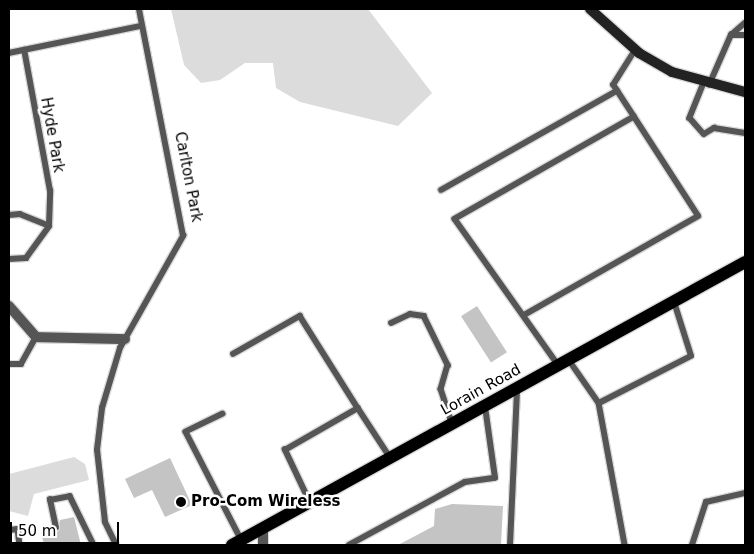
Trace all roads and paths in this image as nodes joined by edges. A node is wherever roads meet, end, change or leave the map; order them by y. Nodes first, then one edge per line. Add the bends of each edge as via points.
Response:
1 (139, 9) edge
2 (590, 9) edge
3 (745, 23) edge
4 (140, 26) junction
5 (731, 35) junction
6 (745, 35) edge
7 (24, 50) junction
8 (635, 50) junction
9 (9, 53) edge
10 (707, 84) junction
11 (617, 91) junction
12 (745, 92) edge
13 (634, 117) junction
14 (745, 132) edge
15 (441, 190) dead end
16 (9, 215) edge
17 (49, 226) junction
18 (9, 259) edge
19 (745, 262) edge
20 (674, 302) junction
21 (9, 306) edge
22 (524, 315) junction
23 (391, 323) dead end
24 (36, 337) junction
25 (126, 339) junction
26 (233, 354) dead end
27 (564, 363) junction
28 (9, 364) edge
29 (517, 389) junction
30 (599, 403) junction
31 (485, 407) junction
32 (358, 408) junction
33 (223, 414) dead end
34 (453, 425) junction
35 (391, 459) junction
36 (744, 493) edge
37 (310, 504) junction
38 (56, 528) dead end
39 (9, 530) edge
40 (263, 530) junction
41 (237, 543) edge
42 (20, 545) edge
43 (94, 545) edge
44 (116, 545) edge
45 (263, 545) edge
46 (349, 545) edge
47 (510, 545) edge
48 (625, 545) edge
49 (692, 545) edge

1 - 4 lane, Carlton Park
2 - 8 main road
3 - 5 lane
4 - 7 lane
4 - 25 lane, Carlton Park via 184,236
5 - 6 lane
5 - 10 lane
7 - 9 lane
7 - 17 lane, Hyde Park via 50,191
8 - 10 main road via 672,72
8 - 11 lane via 613,82
10 - 12 main road
10 - 14 lane via 690,118 704,134 714,128
11 - 13 lane
11 - 15 lane
13 - 22 lane via 698,216
13 - 22 lane via 455,218
16 - 17 lane via 20,214
17 - 18 lane via 26,258
19 - 20 main road, Lorain Road
20 - 27 main road, Lorain Road
20 - 30 lane via 690,356
21 - 24 street
22 - 27 lane
23 - 34 lane via 410,314 424,316 448,365 441,389
24 - 25 street
24 - 28 lane via 20,364
25 - 44 lane, Carlton Park via 102,408 97,450 105,522
26 - 32 lane via 300,316
27 - 29 main road, Lorain Road
27 - 30 lane
29 - 31 main road, Lorain Road
29 - 47 lane
30 - 48 lane
31 - 34 main road, Lorain Road
31 - 46 lane via 495,478 465,482
32 - 35 lane
32 - 37 lane via 285,450
33 - 41 lane via 186,432
34 - 35 main road, Lorain Road
35 - 37 main road, Lorain Road
36 - 49 lane via 706,502
37 - 40 main road, Lorain Road
38 - 43 lane via 50,500 70,496
39 - 42 lane via 18,529
40 - 41 main road, Lorain Road
40 - 45 street

